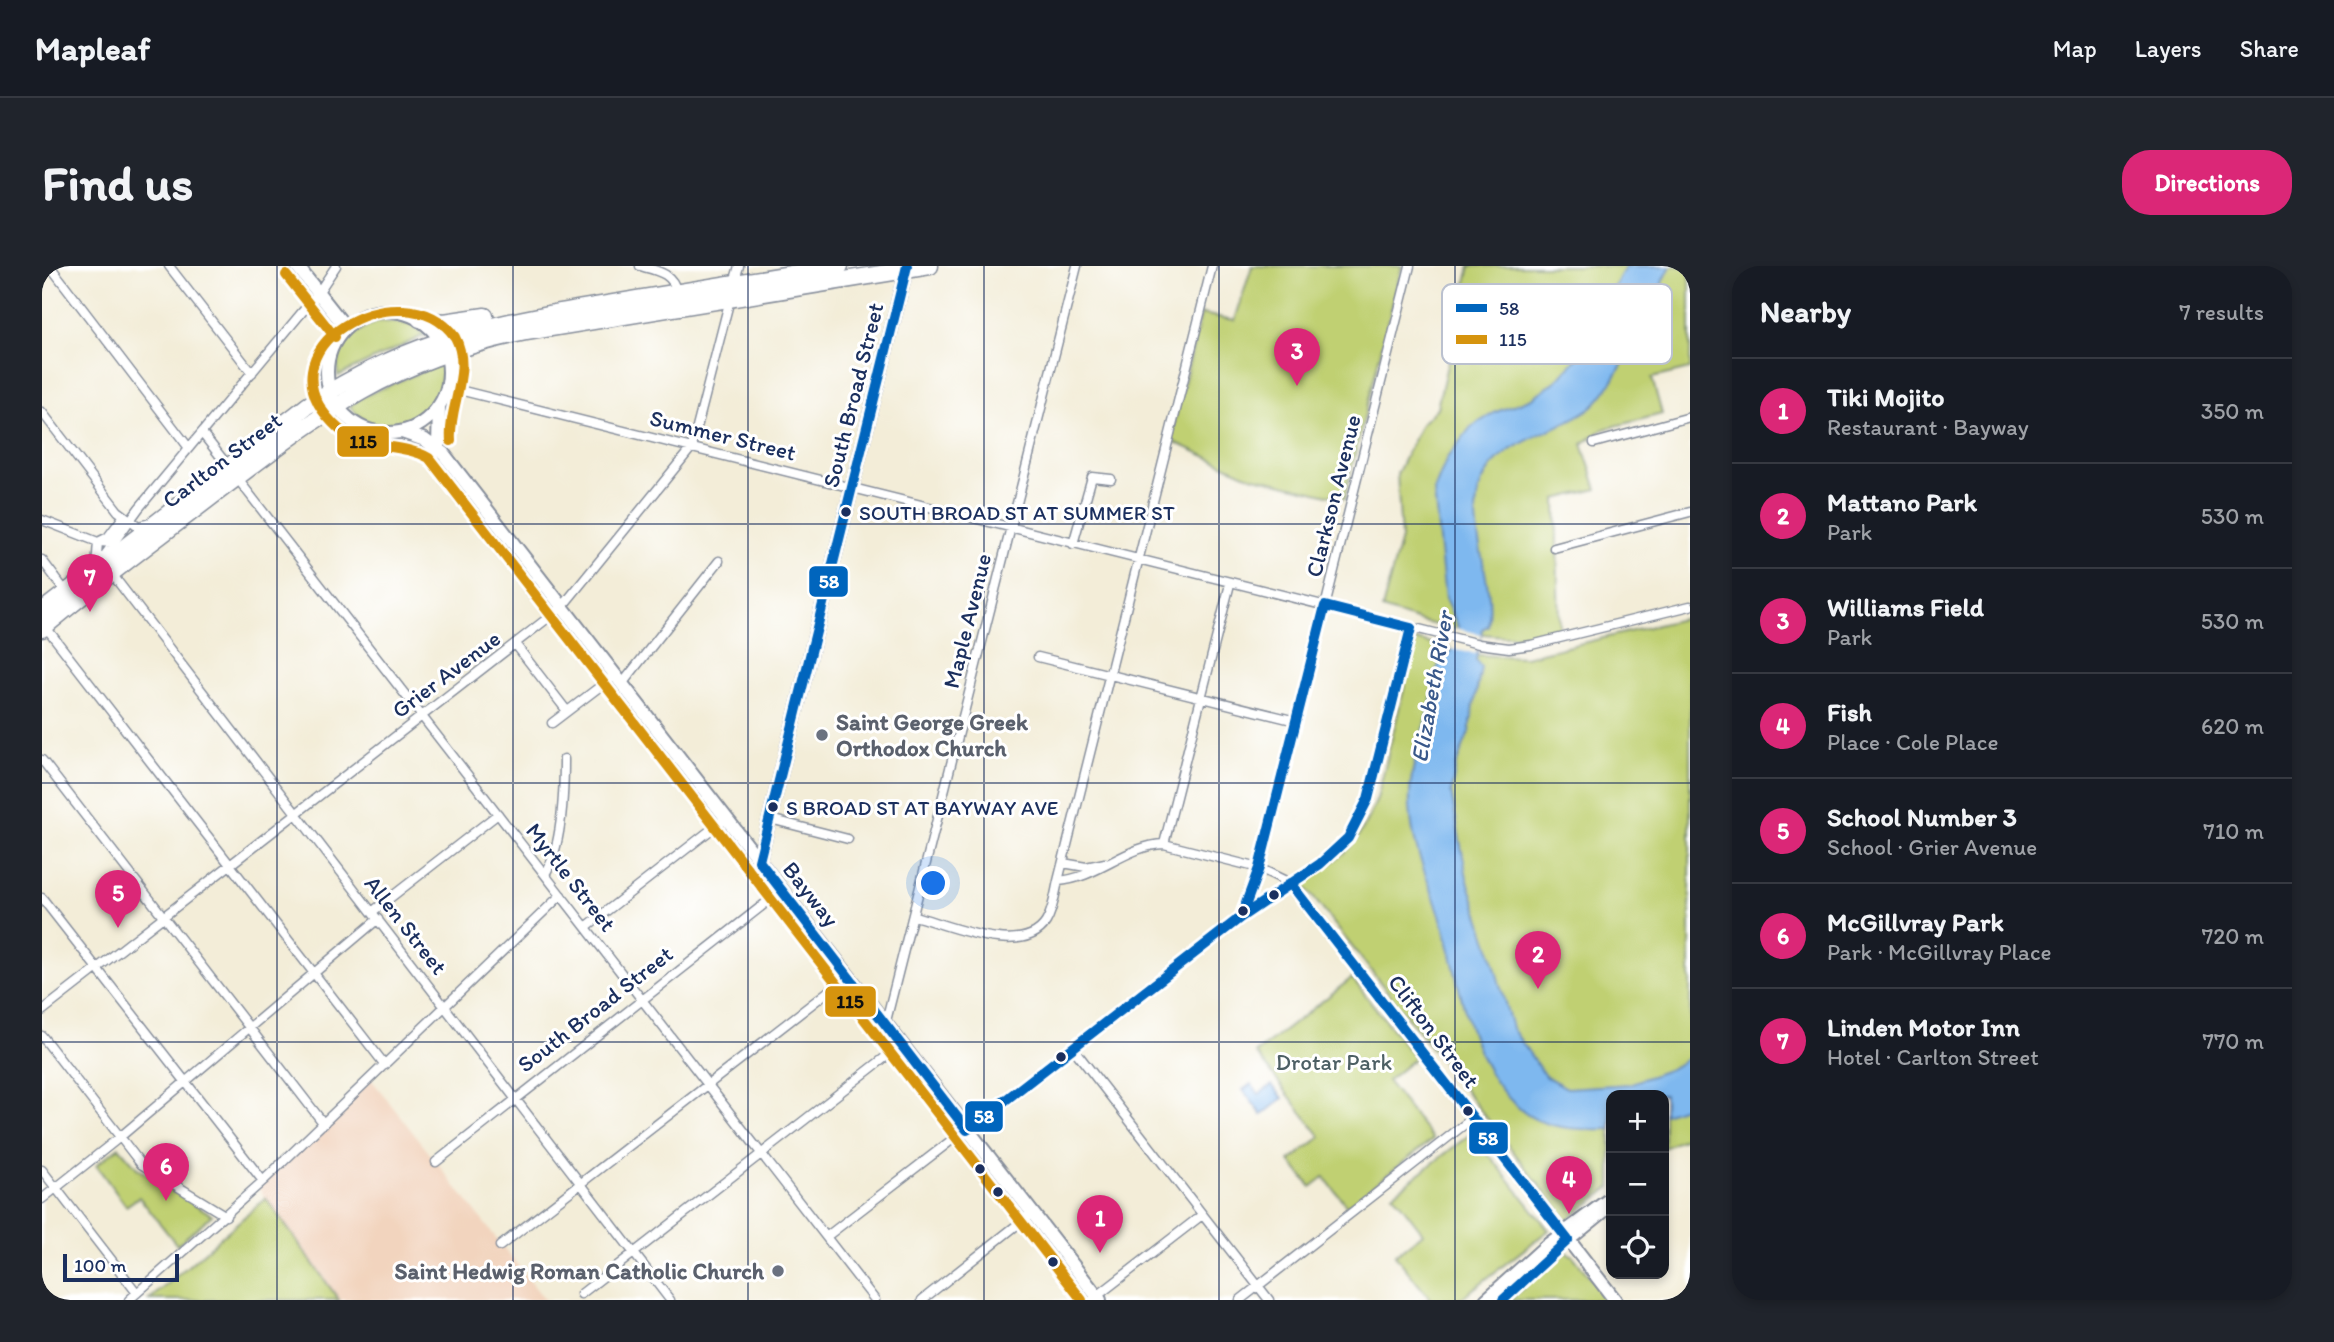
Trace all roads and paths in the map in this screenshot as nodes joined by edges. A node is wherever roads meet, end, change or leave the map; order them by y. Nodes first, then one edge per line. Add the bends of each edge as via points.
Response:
1 (50, 266) edge
2 (169, 266) edge
3 (297, 266) edge
4 (336, 266) edge
5 (640, 266) edge
6 (738, 266) edge
7 (840, 266) edge
8 (930, 266) edge
9 (1077, 266) edge
10 (1212, 266) edge
11 (1410, 266) edge
12 (907, 268) edge
13 (732, 291) junction
14 (318, 293) junction
15 (677, 293) junction
16 (535, 316) junction
17 (420, 319) junction
18 (346, 328) junction
19 (443, 346) junction
20 (252, 373) junction
21 (447, 387) junction
22 (333, 397) junction
23 (439, 406) junction
24 (42, 412) edge
25 (1690, 417) edge
26 (402, 432) junction
27 (202, 433) junction
28 (1594, 443) dead end
29 (438, 447) junction
30 (692, 447) junction
31 (190, 448) junction
32 (232, 472) junction
33 (1111, 479) dead end
34 (852, 488) junction
35 (1690, 512) edge
36 (127, 519) junction
37 (42, 520) edge
38 (154, 524) junction
39 (1010, 527) junction
40 (98, 542) junction
41 (121, 543) junction
42 (1073, 544) junction
43 (1555, 548) dead end
44 (1138, 559) junction
45 (42, 560) edge
46 (719, 561) dead end
47 (96, 568) junction
48 (111, 574) junction
49 (1230, 584) junction
50 (65, 592) junction
51 (1325, 606) junction
52 (1690, 606) edge
53 (562, 607) junction
54 (43, 622) edge
55 (1411, 628) junction
56 (516, 645) junction
57 (1038, 657) dead end
58 (1109, 675) junction
59 (619, 679) junction
60 (1201, 698) junction
61 (567, 711) junction
62 (422, 716) junction
63 (1296, 721) junction
64 (552, 723) dead end
65 (564, 759) dead end
66 (42, 760) edge
67 (295, 812) junction
68 (498, 814) junction
69 (726, 818) junction
70 (770, 819) junction
71 (848, 839) dead end
72 (1164, 844) junction
73 (759, 861) junction
74 (1115, 862) junction
75 (1063, 863) junction
76 (230, 866) junction
77 (1259, 868) junction
78 (545, 874) junction
79 (1058, 881) junction
80 (1290, 883) junction
81 (782, 891) junction
82 (561, 895) junction
83 (42, 898) edge
84 (375, 916) junction
85 (914, 916) junction
86 (164, 917) junction
87 (1241, 917) junction
88 (586, 927) junction
89 (96, 968) junction
90 (314, 973) junction
91 (848, 976) junction
92 (642, 999) junction
93 (445, 1007) junction
94 (42, 1011) edge
95 (885, 1025) junction
96 (250, 1028) junction
97 (42, 1035) edge
98 (901, 1045) junction
99 (1073, 1048) junction
100 (385, 1065) junction
101 (185, 1083) junction
102 (708, 1084) junction
103 (514, 1099) junction
104 (1474, 1117) junction
105 (324, 1124) junction
106 (967, 1130) junction
107 (120, 1137) junction
108 (761, 1154) junction
109 (436, 1162) dead end
110 (42, 1170) edge
111 (263, 1181) junction
112 (579, 1183) junction
113 (56, 1188) junction
114 (42, 1199) edge
115 (1606, 1202) edge
116 (1606, 1208) edge
117 (1032, 1213) junction
118 (1202, 1215) junction
119 (226, 1216) junction
120 (1565, 1236) junction
121 (826, 1237) junction
122 (500, 1246) dead end
123 (633, 1253) junction
124 (1258, 1286) junction
125 (137, 1293) junction
126 (581, 1294) dead end
127 (1096, 1299) edge
128 (1490, 1299) edge
129 (129, 1300) edge
130 (670, 1300) edge
131 (875, 1300) edge
132 (922, 1300) edge
133 (1240, 1300) edge
134 (1269, 1300) edge
135 (1615, 1300) edge

1 - 31 street
2 - 20 street
3 - 14 main road
4 - 14 street
5 - 15 street via 668,276
6 - 13 street, Grier Avenue
7 - 13 highway
8 - 12 highway
9 - 39 street, Maple Avenue
10 - 44 street
11 - 51 street, Clarkson Avenue
12 - 13 highway
12 - 34 main road, South Broad Street
13 - 15 highway
13 - 19 highway
13 - 30 street, Grier Avenue
14 - 18 main road
14 - 20 street
15 - 16 highway
16 - 17 highway via 512,310 444,322
16 - 19 highway
17 - 18 main road via 383,311
17 - 19 main road
18 - 22 main road via 328,354 325,374
19 - 21 main road
19 - 22 highway, Carlton Street
20 - 27 street
21 - 23 main road
21 - 30 street, Summer Street
22 - 26 main road, Bayway via 349,418 368,429
22 - 32 highway, Carlton Street
23 - 26 main road via 422,424
23 - 29 main road
24 - 36 street
25 - 28 street
26 - 29 main road, Bayway
27 - 31 street
27 - 32 street, Myrtle Street
29 - 53 main road, Bayway
30 - 34 street, Summer Street
30 - 53 street, Grier Avenue
31 - 36 street
32 - 38 highway
32 - 48 highway, Carlton Street
32 - 62 street, Myrtle Street
33 - 42 street via 1092,477
34 - 39 street, Summer Street
34 - 70 main road, South Broad Street
35 - 43 street
36 - 38 street via 138,526
36 - 40 street
36 - 41 street
37 - 40 street
38 - 41 highway
39 - 42 street, Summer Street
39 - 85 street, Maple Avenue
40 - 41 street
40 - 47 street
41 - 47 highway
42 - 44 street, Summer Street
44 - 49 street, Summer Street
44 - 58 street
45 - 50 street
46 - 59 street
47 - 50 highway
48 - 54 highway, Carlton Street
48 - 67 street, Allen Street
49 - 51 street, Summer Street
49 - 60 street
50 - 54 highway
51 - 55 street, Summer Street
51 - 63 street, Clarkson Avenue
52 - 55 street, Summer Street via 1509,648
53 - 56 street, Grier Avenue
53 - 59 main road, Bayway
54 - 76 street
55 - 80 street via 1362,815 1338,850
56 - 61 street
56 - 62 street, Grier Avenue
57 - 58 street
58 - 60 street
58 - 75 street
59 - 61 street
59 - 69 main road, Bayway
60 - 63 street
60 - 72 street
61 - 64 street
62 - 67 street, Grier Avenue
62 - 68 street, Myrtle Street
63 - 77 street, Clarkson Avenue
65 - 78 street via 553,862
66 - 86 street
67 - 76 street, Grier Avenue
67 - 84 street, Allen Street
68 - 78 street, Myrtle Street
68 - 84 street
69 - 73 main road, Bayway
69 - 88 street
70 - 71 street
70 - 73 main road, South Broad Street
72 - 74 street
72 - 77 street, Clifton Street
73 - 81 main road, Bayway
74 - 75 street via 1086,867
74 - 79 street via 1079,880
75 - 79 street
76 - 86 street, Grier Avenue
76 - 90 street
77 - 80 street, Clifton Street
77 - 87 street, Clarkson Avenue
78 - 82 street, Myrtle Street
79 - 85 street via 1045,923 1026,937 999,939
80 - 87 street
80 - 104 street, Clifton Street
81 - 91 main road, Bayway
81 - 92 street, South Broad Street
82 - 88 street, Myrtle Street
82 - 93 street
83 - 89 street
84 - 90 street
84 - 93 street, Allen Street
85 - 95 street, Maple Avenue
86 - 89 street, Grier Avenue
86 - 96 street
87 - 99 street
88 - 92 street, Myrtle Street
89 - 94 street, Grier Avenue
89 - 101 street
90 - 96 street
90 - 100 street
91 - 95 main road, Bayway
91 - 102 street
92 - 102 street, Myrtle Street
92 - 103 street, South Broad Street
93 - 100 street
93 - 103 street, Allen Street
95 - 98 main road, Bayway
96 - 101 street
96 - 105 street
97 - 107 street
98 - 106 main road, Bayway
98 - 108 street
99 - 106 street
99 - 118 street
100 - 105 street
101 - 107 street
101 - 111 street
102 - 108 street, Myrtle Street
102 - 112 street
103 - 109 street, South Broad Street
103 - 112 street, Allen Street
104 - 120 street, Clifton Street
104 - 124 street
105 - 111 street
106 - 117 main road, Bayway
106 - 121 street
107 - 113 street
107 - 119 street via 145,1168
108 - 121 street, Myrtle Street
108 - 123 street
110 - 113 street
111 - 119 street
112 - 122 street
112 - 123 street, Allen Street
113 - 114 street
113 - 125 street
115 - 120 main road
116 - 120 main road
117 - 127 main road, Bayway
117 - 132 street
118 - 124 street
118 - 127 street
119 - 125 street
120 - 128 main road
120 - 135 main road, Clifton Street
121 - 131 street, Myrtle Street
123 - 126 street
123 - 130 street, Allen Street
124 - 133 street
124 - 134 street
125 - 129 street

